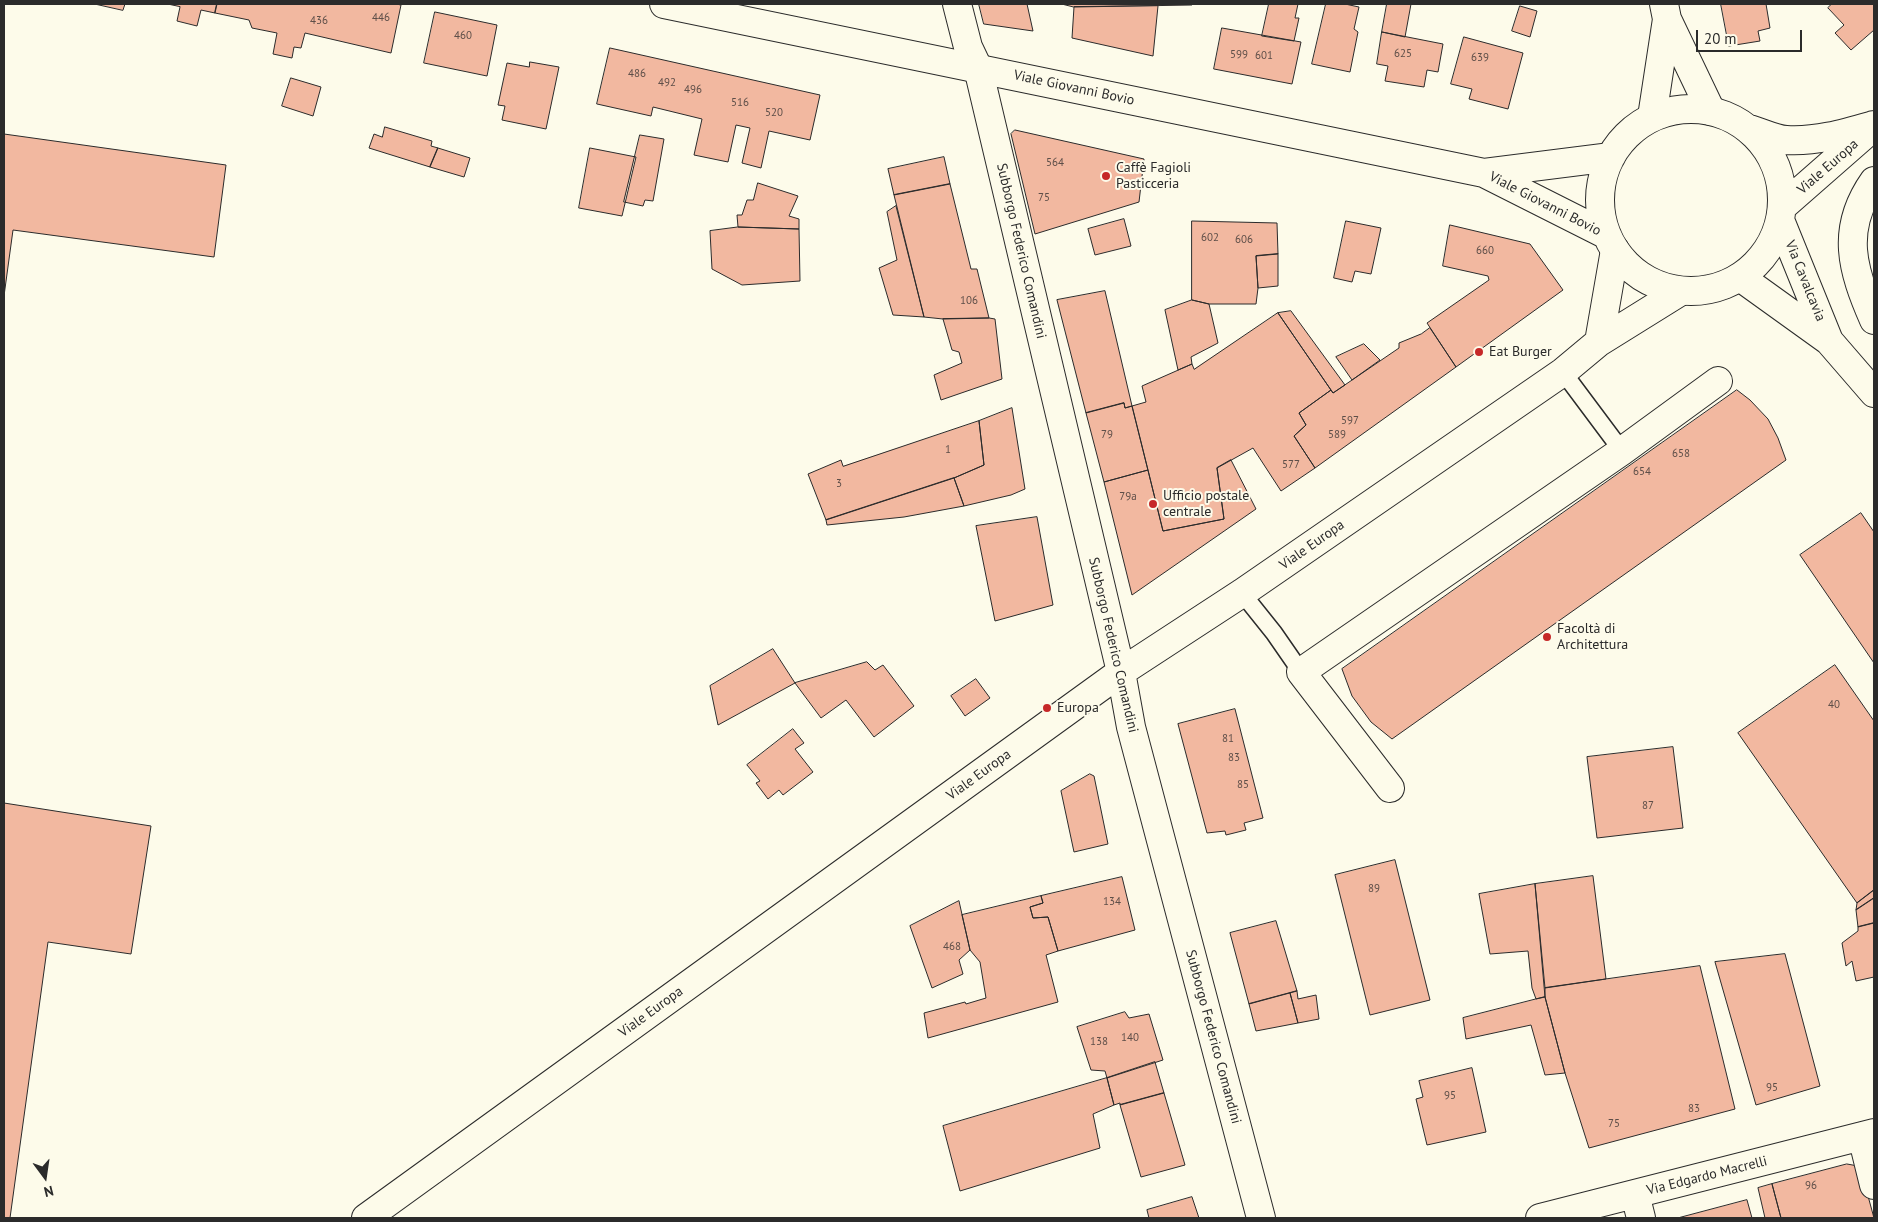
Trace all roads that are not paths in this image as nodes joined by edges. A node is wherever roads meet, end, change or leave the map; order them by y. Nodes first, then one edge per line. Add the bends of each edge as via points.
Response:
1 (664, 4) edge
2 (957, 4) edge
3 (1666, 11) edge
4 (978, 68) junction
5 (1711, 111) junction
6 (1652, 117) junction
7 (1874, 126) edge
8 (1748, 128) junction
9 (1611, 157) junction
10 (1484, 173) junction
11 (1874, 181) edge
12 (1781, 214) junction
13 (1611, 243) junction
14 (1740, 277) junction
15 (1681, 291) junction
16 (1874, 320) edge
17 (1829, 341) junction
18 (1598, 342) junction
19 (1563, 372) junction
20 (1718, 380) dead end
21 (1874, 393) edge
22 (1622, 451) junction
23 (1242, 593) junction
24 (1121, 672) junction
25 (1300, 672) junction
26 (1390, 788) dead end
27 (1868, 1134) edge
28 (1874, 1185) edge
29 (1638, 1206) edge
30 (366, 1218) edge
31 (1261, 1218) edge
32 (1540, 1218) edge

1 - 4 street, Viale Giovanni Bovio
2 - 4 street, Subborgo Federico Comandini via 968,47
3 - 5 street
3 - 6 street
4 - 10 street, Viale Giovanni Bovio
4 - 24 street, Subborgo Federico Comandini
5 - 6 street via 1681,110
5 - 8 street
6 - 9 street via 1628,134
7 - 8 street, Viale Europa via 1843,134 1785,140
7 - 12 street, Viale Europa
8 - 12 street via 1767,150 1780,177
9 - 10 street, Viale Giovanni Bovio
9 - 13 street via 1601,182 1600,209
10 - 13 street, Viale Giovanni Bovio
11 - 16 street via 1864,195 1853,226 1852,253
12 - 14 street via 1772,243 1758,262
12 - 17 street, Via Cavalcavia
13 - 15 street via 1632,270 1655,284
13 - 18 street
14 - 15 street via 1722,286
14 - 17 street, Via Cavalcavia
15 - 18 street, Viale Europa
17 - 21 street, Via Cavalcavia
18 - 19 street, Viale Europa
19 - 22 lane
19 - 23 street, Viale Europa
20 - 22 street
22 - 25 street
23 - 24 street, Viale Europa
23 - 25 lane
24 - 30 street, Viale Europa
24 - 31 street, Subborgo Federico Comandini via 1131,727
25 - 26 street
27 - 28 street
27 - 29 street, Via Edgardo Macrelli
29 - 32 street, Via Edgardo Macrelli

